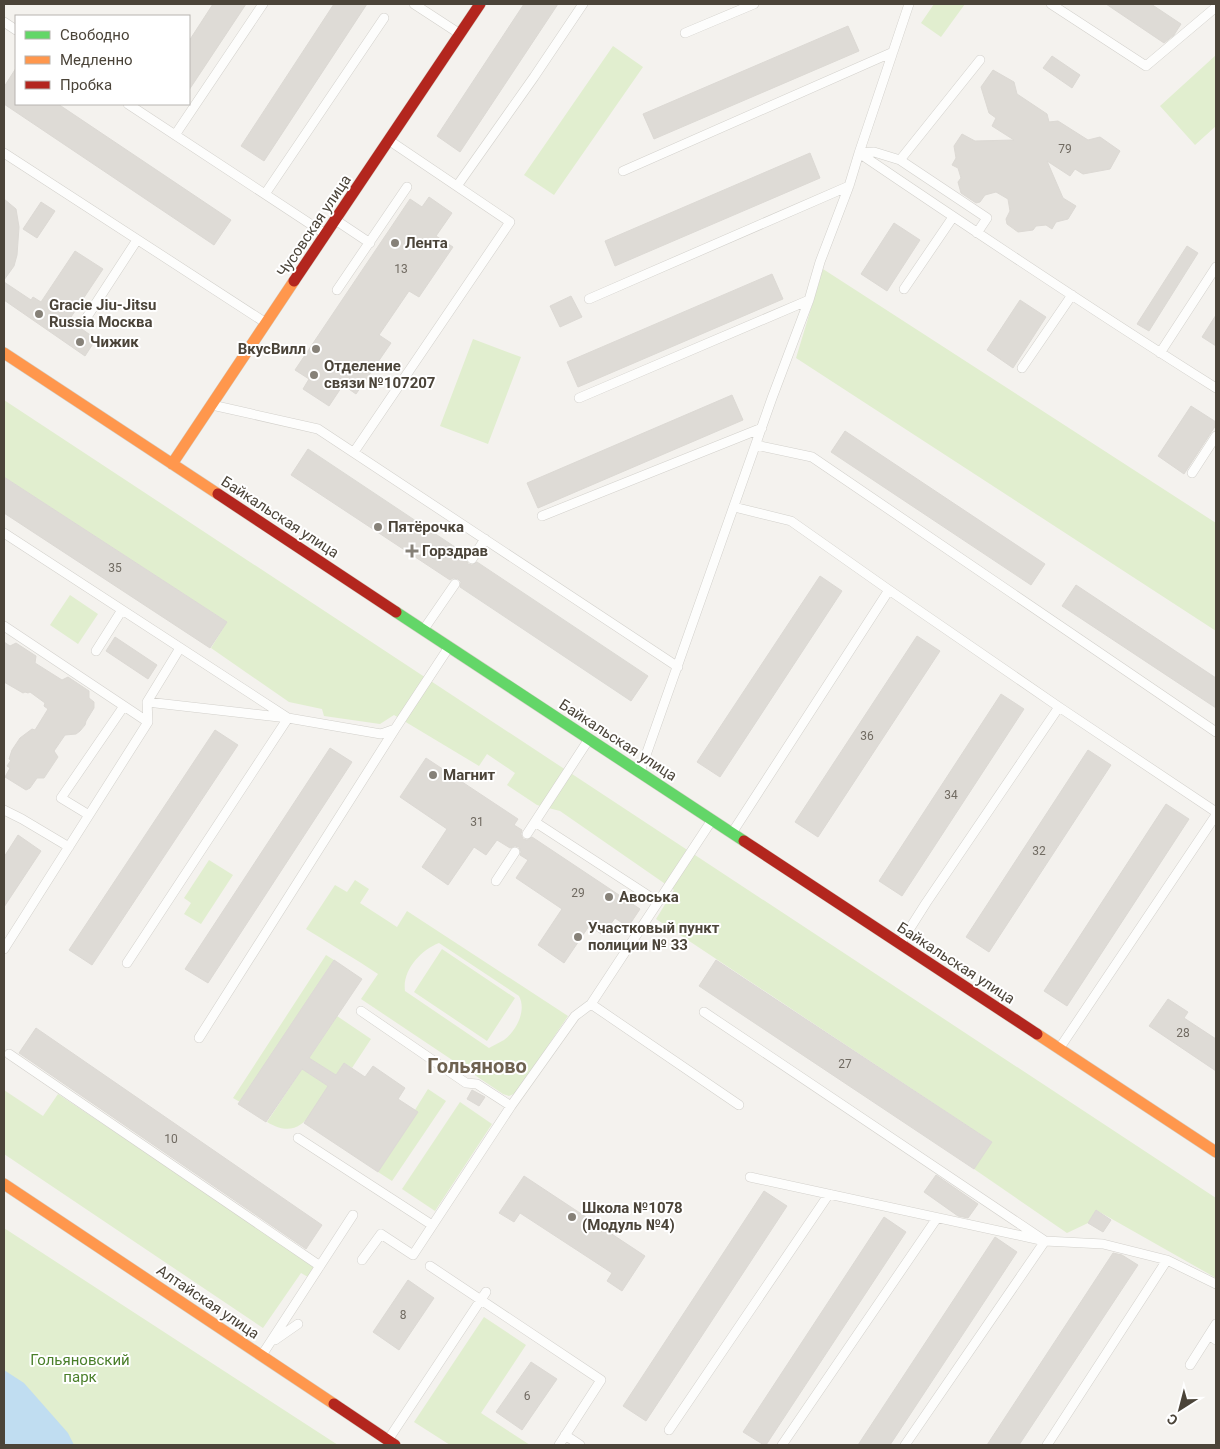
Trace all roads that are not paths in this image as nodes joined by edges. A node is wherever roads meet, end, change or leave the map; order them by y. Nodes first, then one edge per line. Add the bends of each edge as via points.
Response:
1 (262, 4) edge
2 (414, 4) edge
3 (480, 4) edge
4 (583, 4) edge
5 (754, 4) edge
6 (909, 4) edge
7 (1050, 4) edge
8 (1216, 7) edge
9 (384, 18) dead end
10 (4, 22) edge
11 (15, 29) edge
12 (685, 33) dead end
13 (460, 34) junction
14 (893, 52) junction
15 (980, 60) dead end
16 (130, 105) edge
17 (175, 135) junction
18 (390, 141) junction
19 (858, 152) junction
20 (4, 154) edge
21 (900, 160) junction
22 (623, 171) dead end
23 (457, 186) junction
24 (849, 186) junction
25 (407, 187) dead end
26 (265, 194) junction
27 (953, 217) junction
28 (336, 221) junction
29 (977, 233) junction
30 (326, 234) junction
31 (137, 240) junction
32 (370, 243) junction
33 (1216, 267) edge
34 (904, 289) dead end
35 (337, 290) dead end
36 (1072, 294) junction
37 (589, 299) dead end
38 (809, 300) junction
39 (85, 320) dead end
40 (266, 323) junction
41 (4, 353) edge
42 (1160, 353) junction
43 (1022, 368) dead end
44 (1216, 388) edge
45 (580, 398) dead end
46 (212, 405) junction
47 (762, 428) junction
48 (1216, 436) edge
49 (756, 445) junction
50 (354, 452) junction
51 (172, 464) junction
52 (1192, 473) dead end
53 (734, 507) junction
54 (542, 516) dead end
55 (4, 534) edge
56 (485, 539) junction
57 (472, 559) dead end
58 (455, 584) dead end
59 (889, 590) junction
60 (122, 610) junction
61 (4, 626) edge
62 (423, 630) junction
63 (449, 647) junction
64 (180, 648) junction
65 (96, 651) dead end
66 (678, 667) junction
67 (146, 702) junction
68 (124, 706) junction
69 (1059, 707) junction
70 (288, 718) junction
71 (148, 722) junction
72 (395, 729) junction
73 (1216, 732) edge
74 (589, 739) junction
75 (640, 772) junction
76 (4, 810) edge
77 (1216, 813) edge
78 (89, 815) junction
79 (712, 820) junction
80 (535, 822) junction
81 (732, 833) junction
82 (527, 834) dead end
83 (69, 847) junction
84 (515, 852) dead end
85 (496, 881) dead end
86 (658, 902) junction
87 (900, 944) junction
88 (4, 950) edge
89 (127, 963) dead end
90 (591, 1004) junction
91 (361, 1011) dead end
92 (704, 1012) dead end
93 (199, 1038) dead end
94 (1059, 1049) junction
95 (9, 1054) dead end
96 (739, 1105) dead end
97 (510, 1106) junction
98 (298, 1138) dead end
99 (1216, 1152) edge
100 (750, 1177) dead end
101 (4, 1184) edge
102 (829, 1194) junction
103 (353, 1215) dead end
104 (937, 1218) junction
105 (432, 1224) junction
106 (1045, 1241) junction
107 (362, 1260) dead end
108 (1167, 1260) junction
109 (320, 1266) junction
110 (430, 1266) dead end
111 (1216, 1284) edge
112 (486, 1292) dead end
113 (480, 1300) junction
114 (298, 1324) dead end
115 (1216, 1324) edge
116 (1212, 1338) edge
117 (270, 1342) junction
118 (262, 1356) junction
119 (1190, 1365) dead end
120 (669, 1430) dead end
121 (565, 1435) junction
122 (392, 1443) edge
123 (559, 1445) edge
124 (580, 1445) edge
125 (782, 1445) edge
126 (905, 1445) edge
127 (1047, 1445) edge

1 - 17 lane
2 - 13 lane
3 - 13 street, Чусовская улица
4 - 23 lane
5 - 12 lane
6 - 14 lane
7 - 8 lane via 1146,66
9 - 26 lane
10 - 11 lane
13 - 18 street, Чусовская улица
14 - 19 lane
14 - 22 lane
15 - 21 lane
16 - 17 lane
17 - 26 lane
18 - 23 lane
18 - 28 street, Чусовская улица
19 - 21 lane via 874,152
19 - 24 lane
19 - 27 lane
20 - 31 lane
21 - 29 lane via 987,218
23 - 50 lane via 510,222
24 - 37 lane
24 - 38 lane
25 - 32 lane
26 - 30 lane
27 - 29 lane
27 - 34 lane
28 - 30 street, Чусовская улица
28 - 32 lane
29 - 36 lane
30 - 40 street, Чусовская улица
31 - 39 lane
31 - 40 lane
32 - 35 lane
33 - 42 lane
36 - 42 lane
36 - 43 lane
38 - 45 lane
38 - 47 lane
40 - 46 street, Чусовская улица
41 - 51 street, Байкальская улица
42 - 44 lane
46 - 50 lane via 259,419 318,429
46 - 51 street, Чусовская улица
47 - 49 lane
47 - 54 lane
48 - 52 lane
49 - 53 lane
49 - 73 lane via 812,457
50 - 56 lane
51 - 62 street, Байкальская улица
53 - 59 lane via 791,521
53 - 66 lane
55 - 60 lane
56 - 57 lane
56 - 66 lane
58 - 62 lane
59 - 69 lane
59 - 81 lane
60 - 64 lane
60 - 65 lane
61 - 68 lane
62 - 63 street, Байкальская улица
63 - 72 lane
63 - 74 street, Байкальская улица
64 - 67 lane
64 - 70 lane
66 - 75 lane
67 - 70 lane
67 - 71 lane
68 - 71 lane
68 - 78 lane via 62,798
69 - 77 lane
69 - 87 lane
70 - 72 lane via 381,734
70 - 89 lane
71 - 78 lane
72 - 93 lane
74 - 75 street, Байкальская улица
74 - 80 lane
75 - 79 street, Байкальская улица
76 - 83 lane
77 - 94 lane
78 - 83 lane
79 - 81 street, Байкальская улица
79 - 86 lane
80 - 82 lane
80 - 86 lane
81 - 87 street, Байкальская улица
83 - 88 lane
84 - 85 lane
86 - 90 lane
87 - 94 street, Байкальская улица
90 - 96 lane
90 - 97 lane via 575,1016
91 - 97 lane via 466,1083 477,1084
92 - 106 lane
94 - 99 street, Байкальская улица
95 - 109 lane
97 - 105 lane
98 - 105 lane
100 - 102 lane
101 - 118 street, Алтайская улица
102 - 104 lane
102 - 120 lane
103 - 109 lane
104 - 106 lane
104 - 125 lane
105 - 107 lane via 413,1255 382,1234
106 - 108 lane via 1103,1244
106 - 126 lane
108 - 111 lane
108 - 127 lane
109 - 117 lane
110 - 113 lane
112 - 113 lane
113 - 121 lane via 601,1380
113 - 122 lane
114 - 117 lane
115 - 116 lane
116 - 119 lane
117 - 118 lane
118 - 122 street, Алтайская улица
121 - 123 lane
121 - 124 lane

